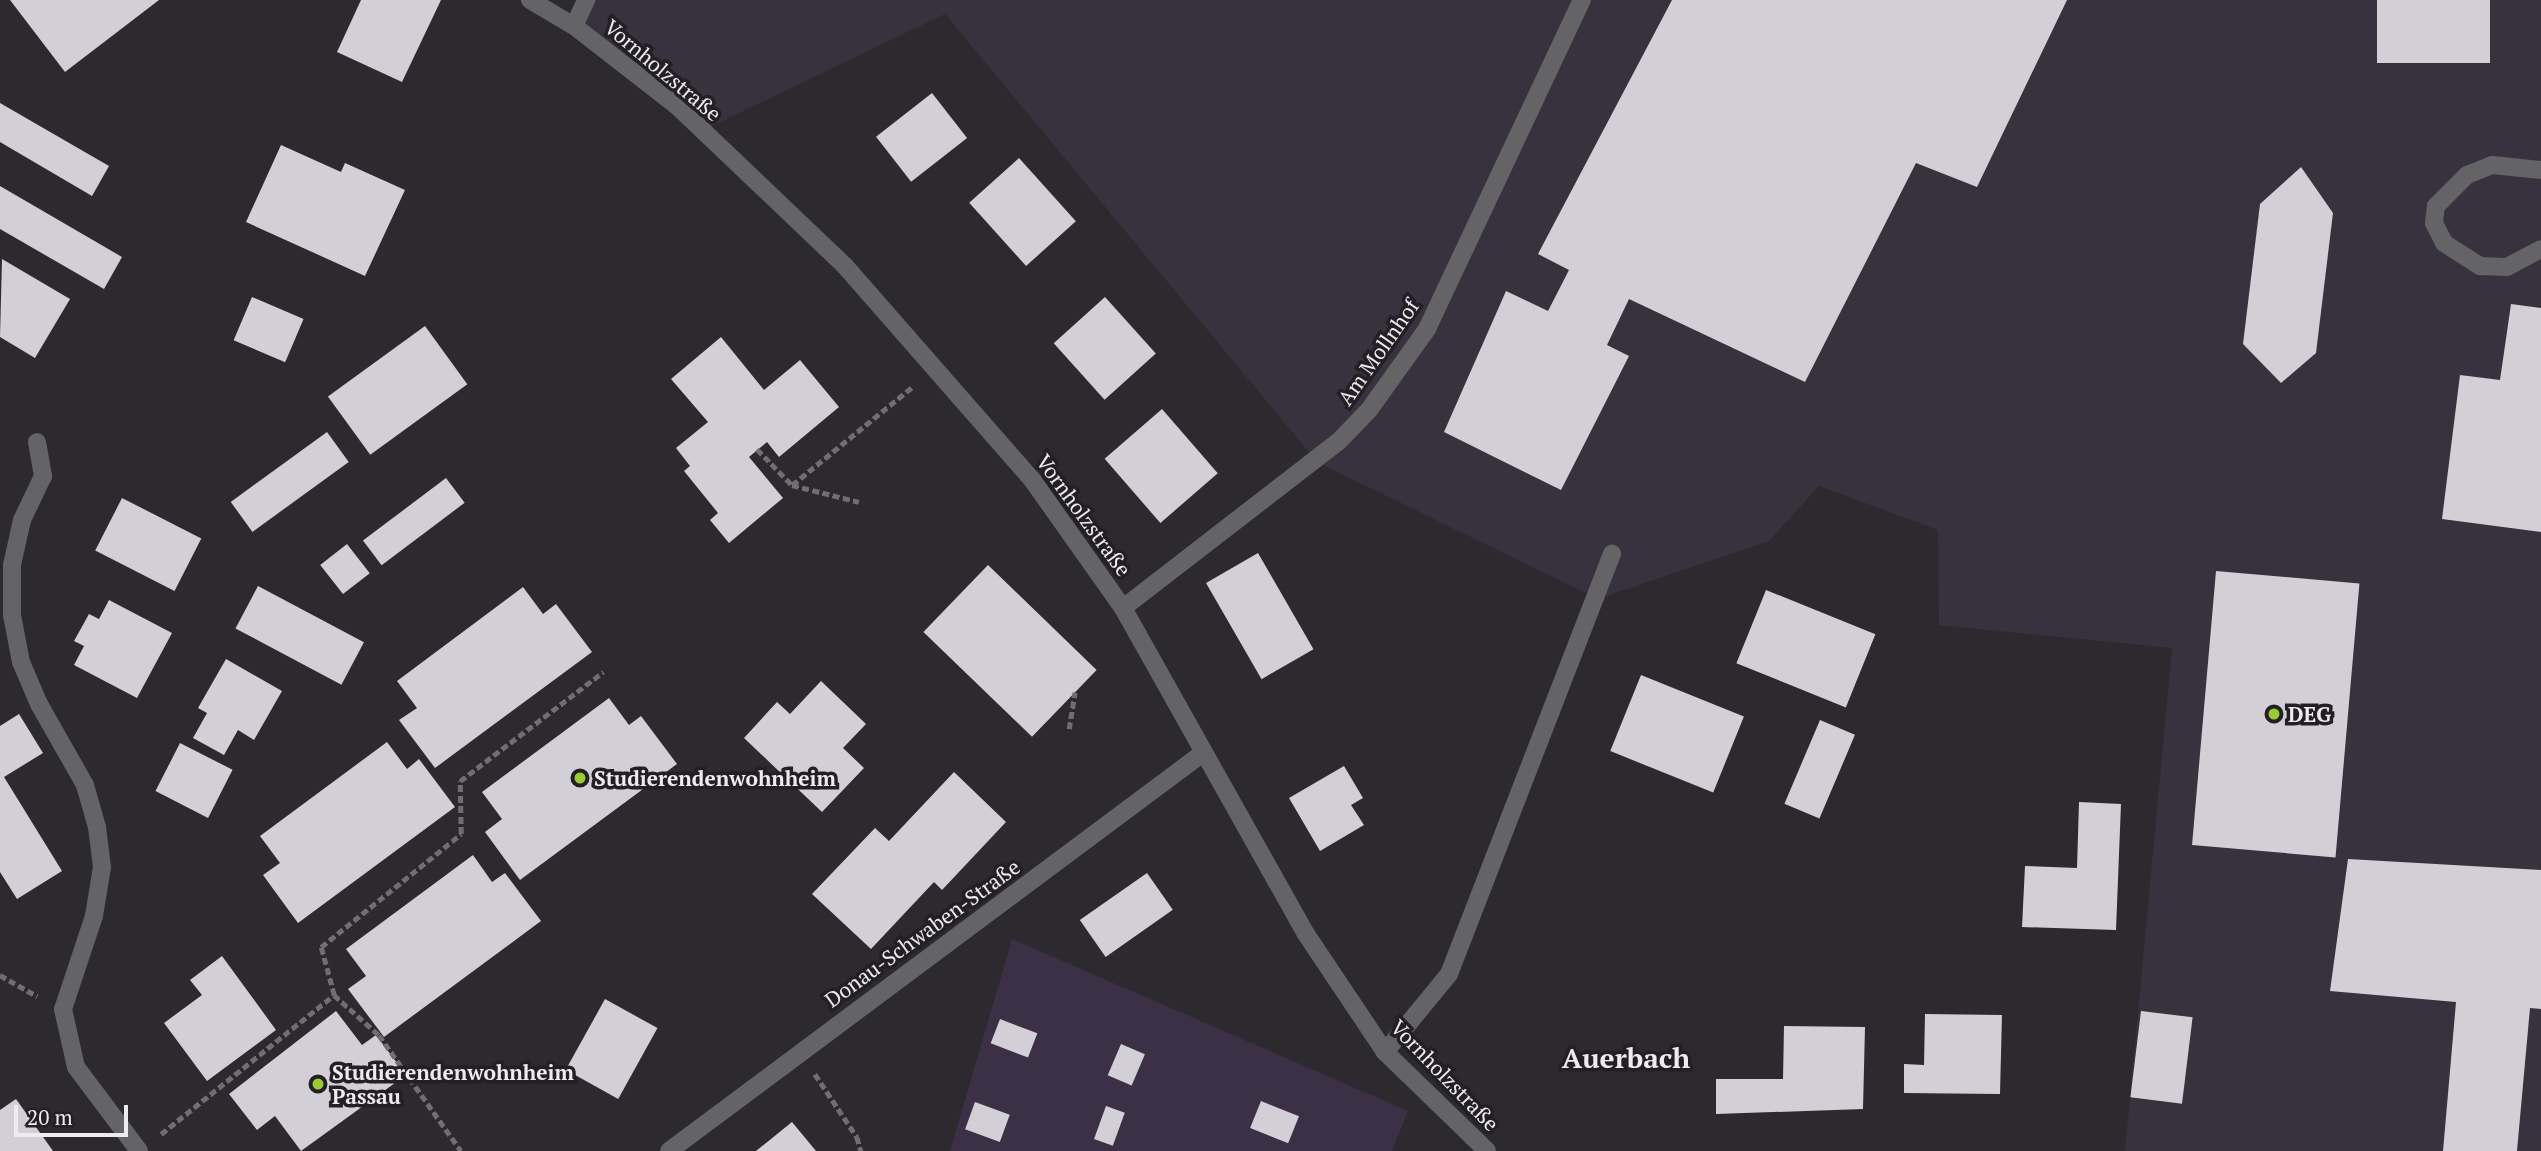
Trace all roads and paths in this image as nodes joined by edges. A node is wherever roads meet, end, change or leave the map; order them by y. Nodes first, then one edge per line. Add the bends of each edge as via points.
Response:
1 (530, 0) edge
2 (586, 0) edge
3 (1582, 0) edge
4 (574, 26) junction
5 (2541, 170) edge
6 (2541, 249) edge
7 (935, 368) junction
8 (37, 443) dead end
9 (757, 449) dead end
10 (792, 485) junction
11 (859, 502) dead end
12 (1612, 553) dead end
13 (1124, 608) junction
14 (603, 672) dead end
15 (1075, 692) dead end
16 (1069, 729) dead end
17 (1203, 753) junction
18 (0, 975) edge
19 (334, 995) junction
20 (63, 1010) junction
21 (800, 1051) junction
22 (1385, 1052) junction
23 (145, 1147) edge
24 (461, 1151) edge
25 (669, 1151) edge
26 (861, 1151) edge
27 (1488, 1151) edge

1 - 4 street, Vornholzstraße
2 - 4 street
3 - 13 street, Am Mollnhof via 1427,329 1369,410 1338,442
4 - 7 street, Vornholzstraße via 676,105 845,266
5 - 6 street via 2492,165 2467,176 2436,206 2434,223 2444,243 2480,266 2507,267
7 - 10 path
7 - 13 street, Vornholzstraße via 1032,481
8 - 20 street via 43,476 22,520 12,565 12,615 21,663 85,785 102,867 94,916
9 - 10 path
10 - 11 path
12 - 22 street via 1449,974
13 - 17 street, Vornholzstraße
14 - 19 path via 460,781 461,834 321,947
15 - 16 path
17 - 21 street, Donau-Schwaben-Straße
17 - 22 street, Vornholzstraße via 1306,934
18 - 20 path
19 - 23 path
19 - 24 path via 379,1035
20 - 23 street via 76,1067
21 - 25 street, Donau-Schwaben-Straße
21 - 26 path via 858,1137
22 - 27 street, Vornholzstraße

